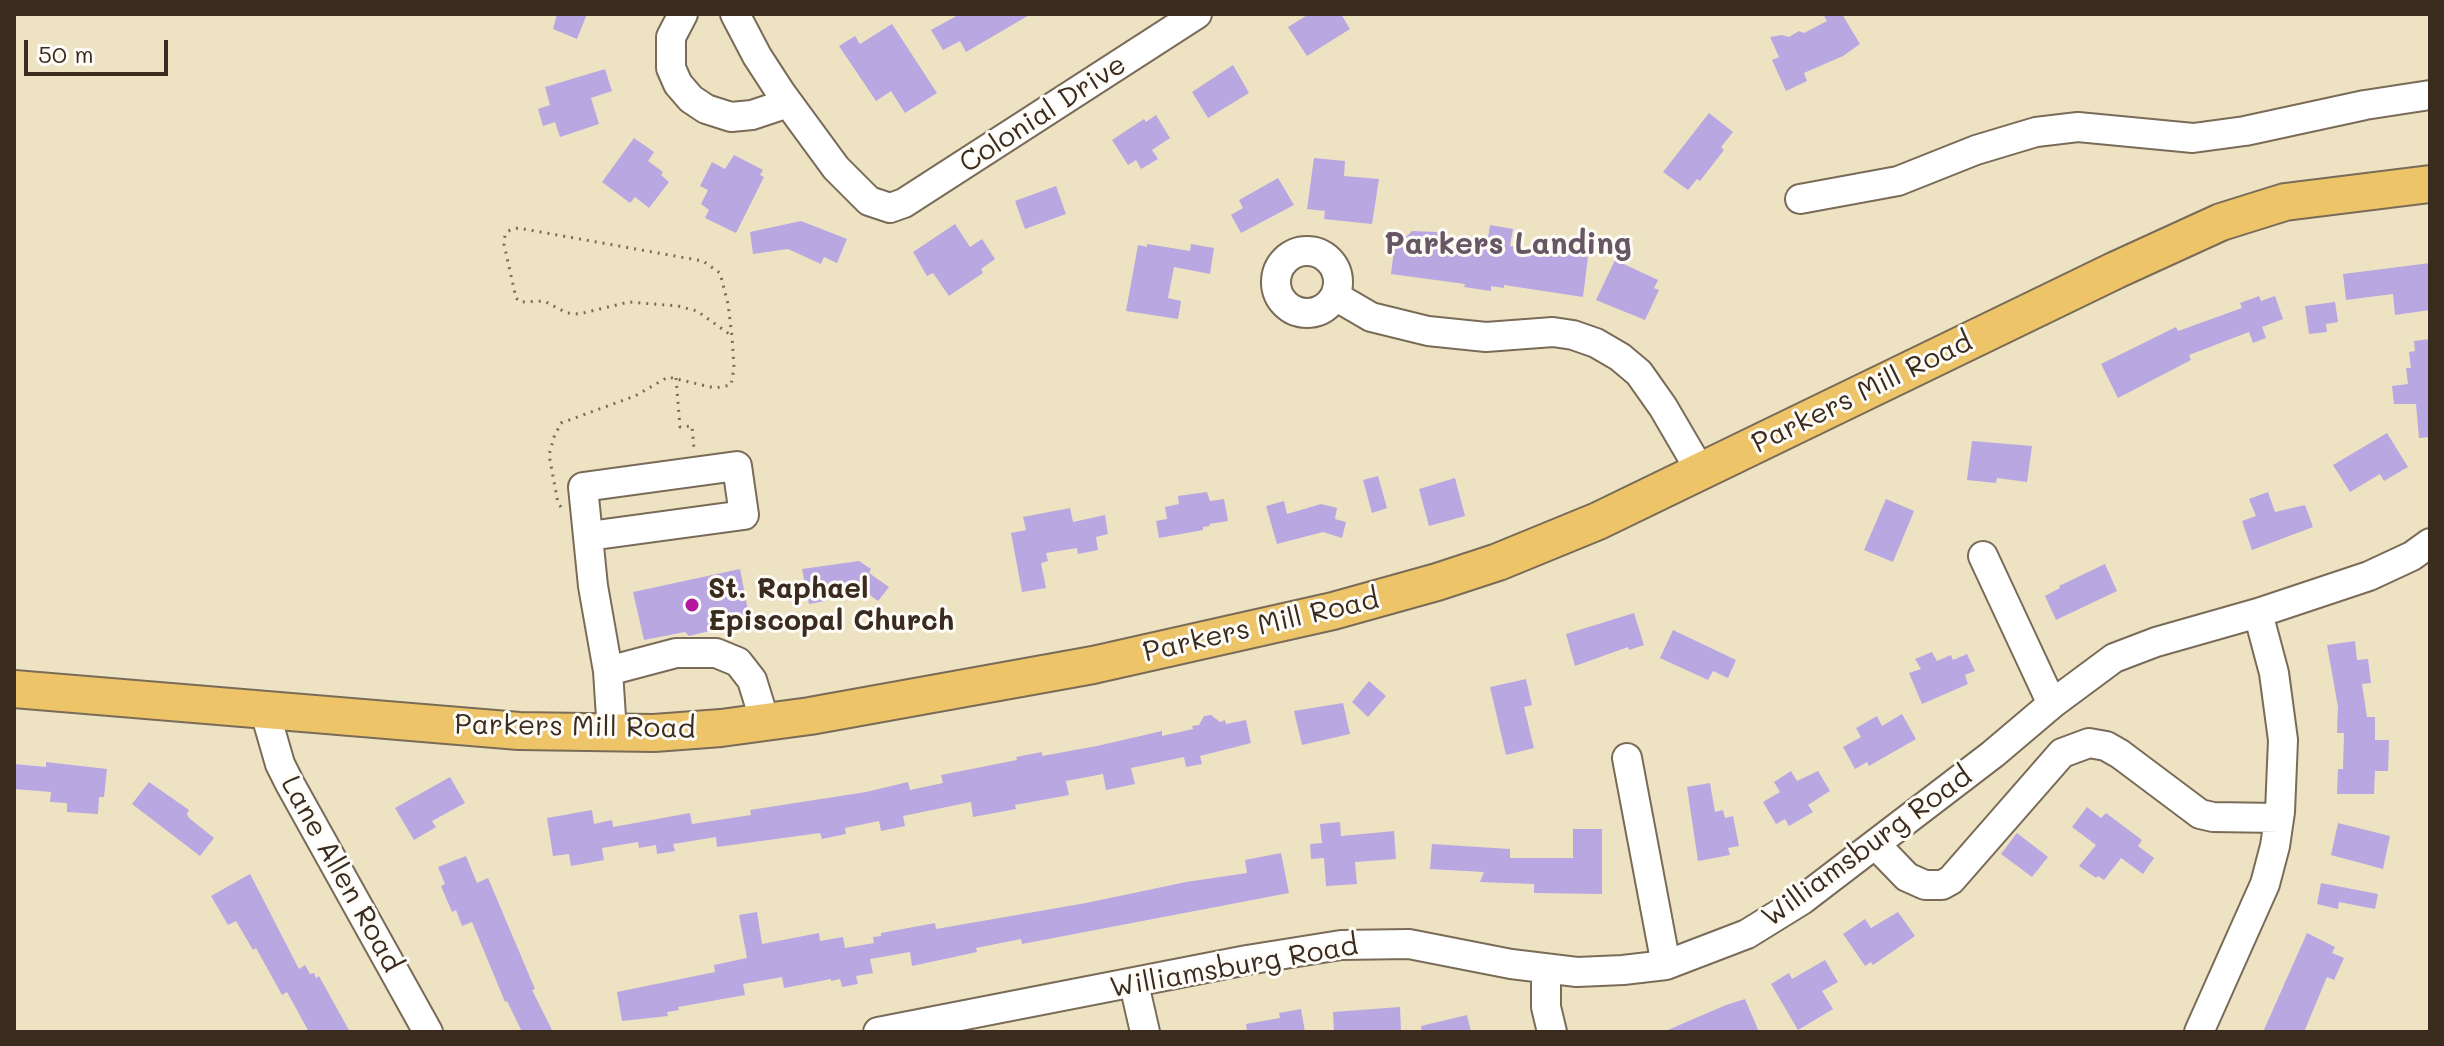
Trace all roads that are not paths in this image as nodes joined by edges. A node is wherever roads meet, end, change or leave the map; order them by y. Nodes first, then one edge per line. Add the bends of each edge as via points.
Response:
1 (683, 14) edge
2 (735, 14) edge
3 (1197, 14) edge
4 (2430, 95) edge
5 (788, 103) junction
6 (2430, 184) edge
7 (1800, 199) dead end
8 (1335, 296) dead end
9 (1701, 472) junction
10 (587, 524) junction
11 (2430, 543) edge
12 (1983, 556) dead end
13 (2258, 613) junction
14 (608, 671) junction
15 (14, 689) edge
16 (2052, 704) junction
17 (265, 712) junction
18 (765, 722) junction
19 (612, 733) junction
20 (1627, 758) dead end
21 (2279, 818) junction
22 (1876, 845) junction
23 (1666, 965) junction
24 (1546, 969) junction
25 (1134, 984) junction
26 (428, 1032) edge
27 (878, 1032) edge
28 (1145, 1032) edge
29 (1552, 1032) edge
30 (2199, 1032) edge

1 - 5 street via 671,37 671,68 691,99 731,117
2 - 5 street
3 - 5 street, Colonial Drive via 904,203 885,207 862,195
4 - 7 street via 2193,138 2078,127 2036,132 1898,181
6 - 9 main road, Parkers Mill Road via 2285,202 2221,222
8 - 9 street via 1371,317 1428,331 1486,337 1553,332 1596,343 1639,373
9 - 18 main road, Parkers Mill Road via 1498,562 1333,611 1093,665
10 - 10 street via 583,487 737,466 744,515
10 - 14 street
11 - 13 street, Williamsburg Road via 2369,576
12 - 16 street
13 - 16 street, Williamsburg Road via 2114,658
13 - 21 street via 2280,707
14 - 18 street via 676,653 716,653 738,662 752,680
14 - 19 street
15 - 17 main road, Parkers Mill Road
16 - 22 street, Williamsburg Road
17 - 19 main road, Parkers Mill Road
17 - 26 street, Lane Allen Road via 290,784
18 - 19 main road, Parkers Mill Road
20 - 23 street
21 - 22 street via 2200,814 2120,754 2089,743 2062,753 1942,885 1907,877
21 - 30 street via 2265,884
22 - 23 street, Williamsburg Road via 1773,920
23 - 24 street, Williamsburg Road
24 - 25 street, Williamsburg Road via 1443,949 1376,943 1300,951
24 - 29 street
25 - 27 street, Williamsburg Road
25 - 28 street

